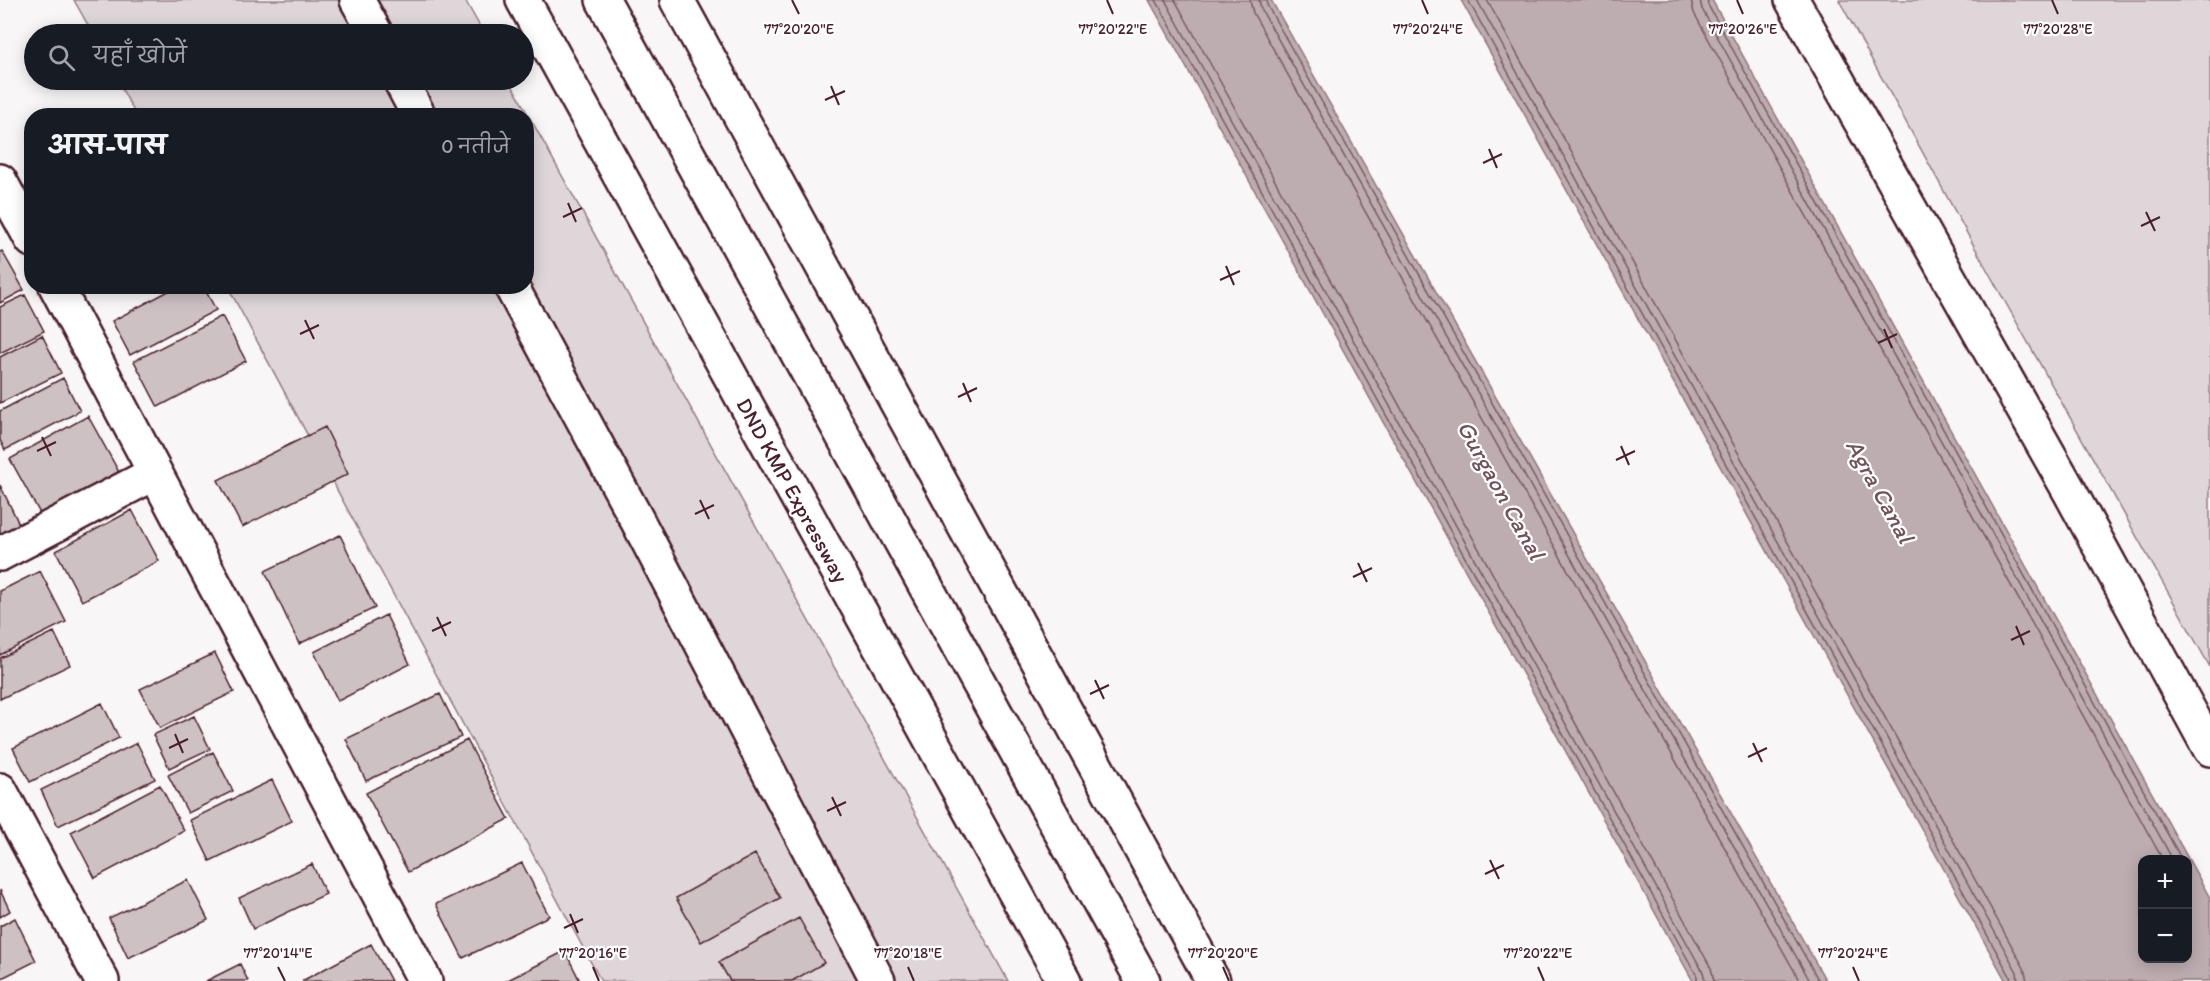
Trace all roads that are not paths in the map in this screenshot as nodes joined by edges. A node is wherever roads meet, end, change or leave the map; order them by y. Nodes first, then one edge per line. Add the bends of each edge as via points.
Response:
1 (357, 0) edge
2 (523, 0) edge
3 (603, 0) edge
4 (677, 0) edge
5 (1792, 0) edge
6 (370, 24) edge
7 (405, 90) edge
8 (415, 108) edge
9 (0, 181) edge
10 (24, 225) edge
11 (60, 294) edge
12 (515, 294) edge
13 (155, 473) junction
14 (0, 554) edge
15 (2210, 749) edge
16 (0, 790) edge
17 (102, 981) edge
18 (425, 981) edge
19 (878, 981) edge
20 (1064, 981) edge
21 (1143, 981) edge
22 (1213, 981) edge

1 - 6 main road
2 - 20 main road, DND KMP Expressway
3 - 21 main road
4 - 22 main road
5 - 15 main road
7 - 8 main road
9 - 10 main road
11 - 13 main road
12 - 19 main road
13 - 14 main road
13 - 18 main road
16 - 17 main road

